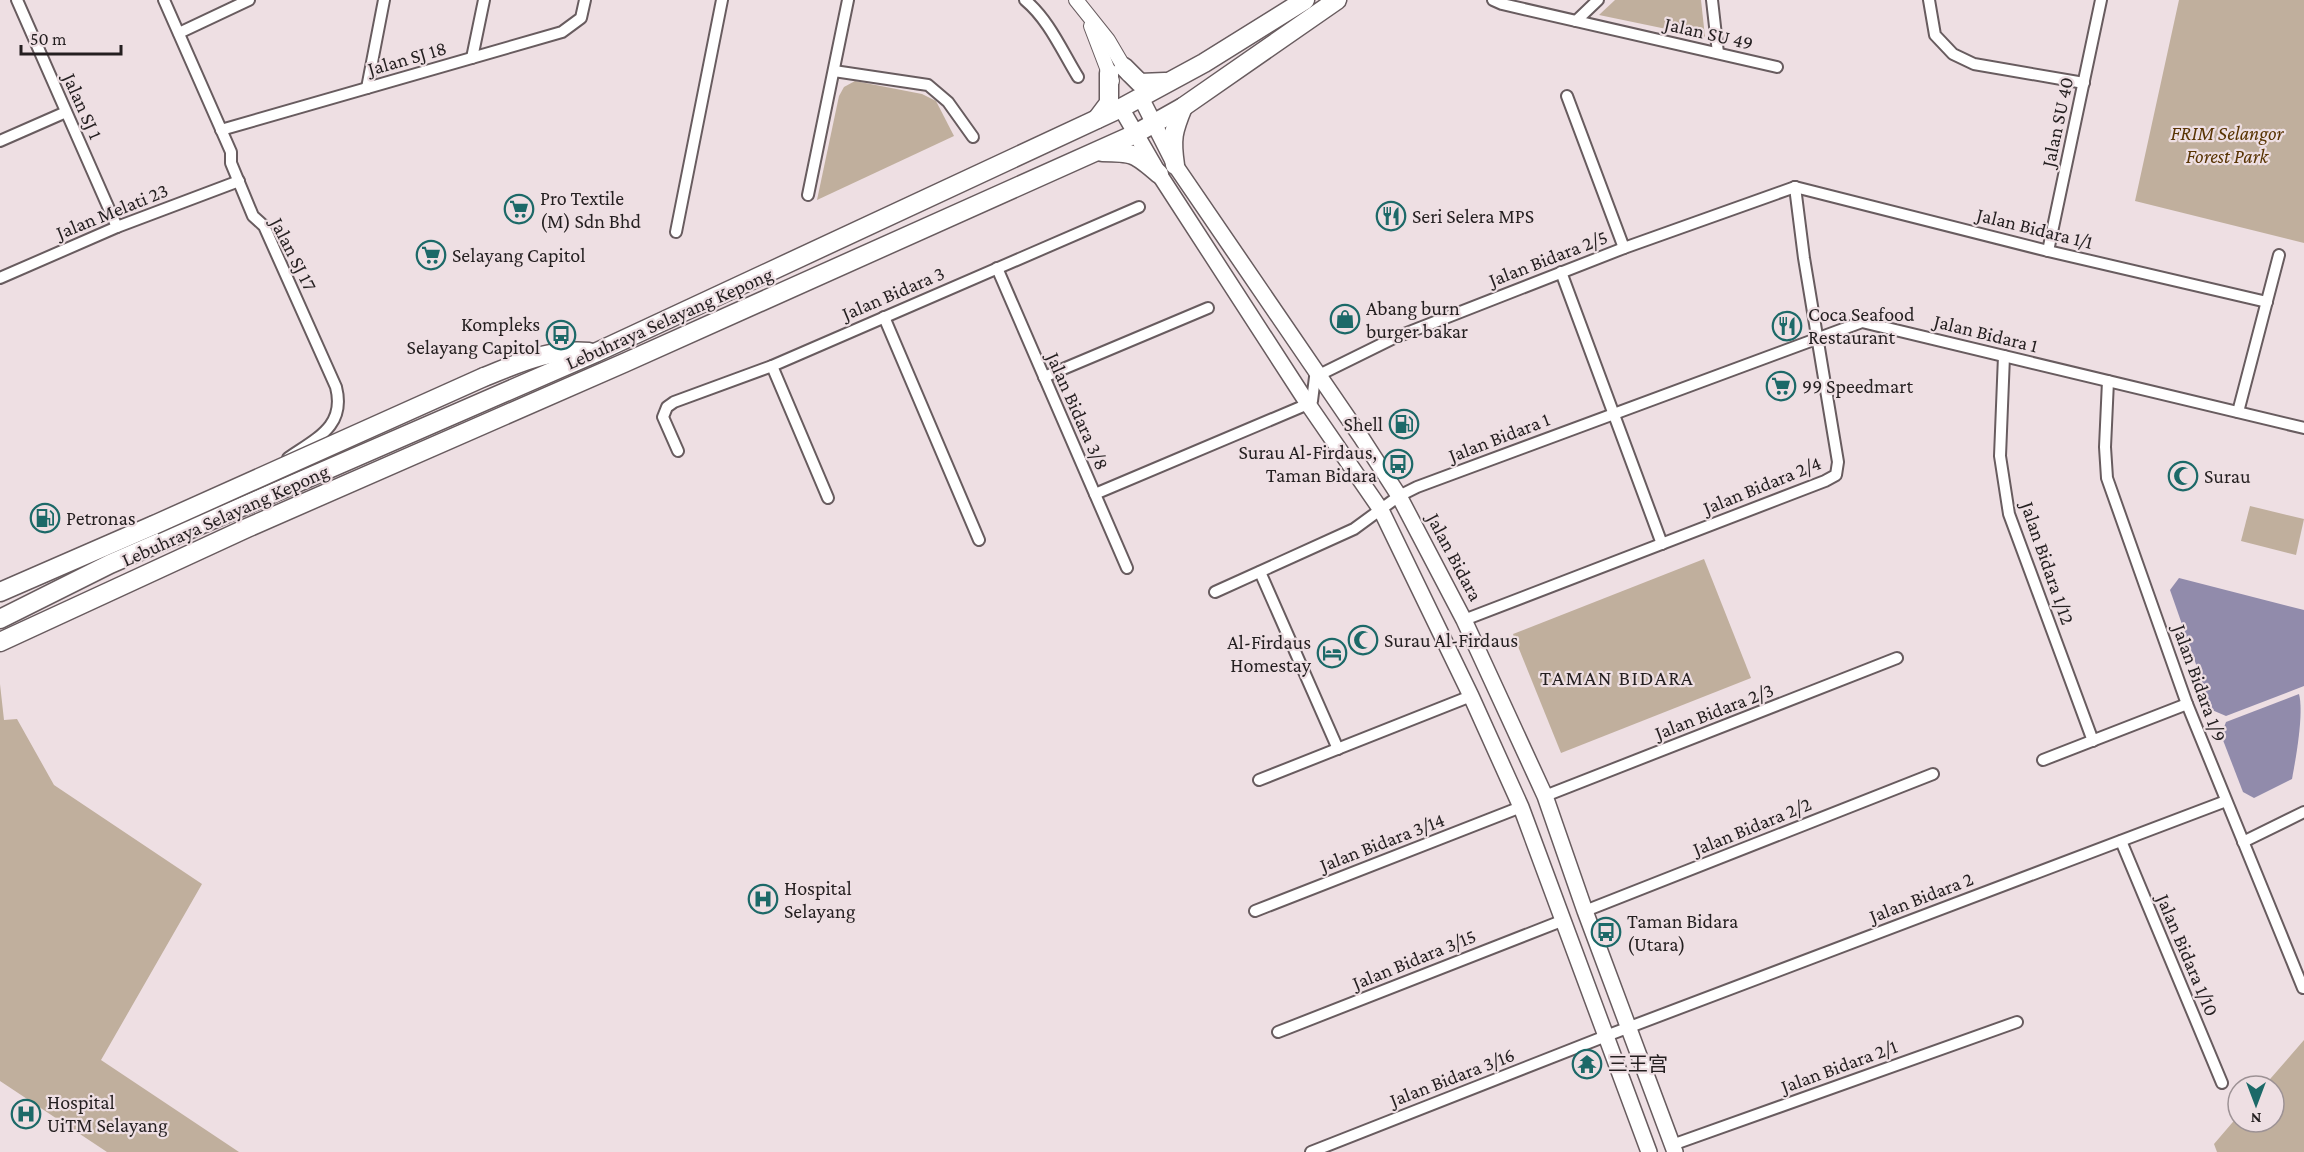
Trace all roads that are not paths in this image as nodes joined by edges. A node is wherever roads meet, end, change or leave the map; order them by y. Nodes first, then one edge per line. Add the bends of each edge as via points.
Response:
1 (17, 0) edge
2 (164, 0) edge
3 (249, 0) edge
4 (384, 0) edge
5 (484, 0) edge
6 (585, 0) edge
7 (722, 0) edge
8 (848, 0) edge
9 (1025, 0) edge
10 (1076, 0) edge
11 (1305, 0) edge
12 (1337, 0) edge
13 (1493, 0) edge
14 (1598, 0) edge
15 (1712, 0) edge
16 (1929, 0) edge
17 (2102, 0) edge
18 (1576, 21) junction
19 (178, 33) junction
20 (1718, 53) junction
21 (472, 58) junction
22 (1777, 67) dead end
23 (834, 70) junction
24 (1116, 70) junction
25 (1078, 77) dead end
26 (1170, 82) junction
27 (2084, 83) junction
28 (367, 88) junction
29 (1567, 96) dead end
30 (1141, 98) junction
31 (1184, 107) junction
32 (1121, 108) junction
33 (66, 112) junction
34 (1095, 120) junction
35 (1155, 124) junction
36 (221, 130) junction
37 (1135, 134) junction
38 (973, 137) dead end
39 (0, 141) edge
40 (1096, 152) junction
41 (1175, 165) junction
42 (1159, 174) junction
43 (238, 181) junction
44 (1795, 187) junction
45 (808, 195) dead end
46 (1139, 207) dead end
47 (117, 227) junction
48 (676, 232) dead end
49 (1624, 248) junction
50 (2048, 251) junction
51 (2279, 255) dead end
52 (997, 268) junction
53 (1561, 272) junction
54 (0, 278) edge
55 (2267, 302) junction
56 (1208, 308) dead end
57 (884, 317) junction
58 (1817, 338) junction
59 (595, 352) junction
60 (2004, 356) junction
61 (772, 366) junction
62 (1319, 375) junction
63 (1044, 377) junction
64 (2108, 381) junction
65 (1308, 404) junction
66 (2238, 412) junction
67 (1613, 414) junction
68 (2304, 428) edge
69 (678, 451) dead end
70 (1095, 494) junction
71 (1399, 496) junction
72 (828, 498) dead end
73 (255, 501) junction
74 (1381, 510) junction
75 (979, 540) dead end
76 (1662, 544) junction
77 (1127, 568) dead end
78 (1260, 572) junction
79 (0, 592) edge
80 (1215, 592) dead end
81 (0, 619) edge
82 (1464, 620) junction
83 (0, 642) edge
84 (1897, 658) dead end
85 (1471, 696) junction
86 (2187, 704) junction
87 (2093, 741) junction
88 (1338, 749) junction
89 (2043, 760) dead end
90 (1933, 774) dead end
91 (1259, 780) dead end
92 (1545, 796) junction
93 (2226, 801) junction
94 (1521, 807) junction
95 (2304, 812) edge
96 (2121, 841) junction
97 (2243, 842) junction
98 (1256, 911) dead end
99 (1585, 911) junction
100 (1563, 920) junction
101 (2303, 988) edge
102 (2017, 1022) dead end
103 (1628, 1028) junction
104 (1278, 1032) dead end
105 (1606, 1036) junction
106 (2222, 1083) dead end
107 (1674, 1149) edge
108 (1311, 1152) edge
109 (1649, 1152) edge

1 - 33 street, Jalan SJ 1
2 - 19 street, Jalan SJ 17
3 - 19 street
4 - 28 street
5 - 21 street
6 - 21 street, Jalan SJ 18 via 581,18 562,32
7 - 48 street
8 - 23 street
9 - 25 street via 1048,26
10 - 24 street
11 - 26 main road, Lebuhraya Selayang Kepong
12 - 31 main road, Lebuhraya Selayang Kepong
13 - 18 street, Jalan SU 49
14 - 18 street
15 - 20 street
16 - 27 street via 1935,35 1953,54 1974,64
17 - 27 street, Jalan SU 40
18 - 20 street, Jalan SU 49
19 - 36 street, Jalan SJ 17
20 - 22 street, Jalan SU 49
21 - 28 street, Jalan SJ 18
23 - 38 street via 927,85 948,102
23 - 45 street
24 - 26 main road via 1140,83
24 - 30 street
24 - 32 street
24 - 34 main road via 1109,104
26 - 30 main road, Lebuhraya Selayang Kepong
27 - 50 street, Jalan SU 40
28 - 36 street, Jalan SJ 18
29 - 49 street
30 - 32 main road, Lebuhraya Selayang Kepong
30 - 35 main road, Jalan Bidara
31 - 35 main road, Lebuhraya Selayang Kepong
31 - 41 main road via 1172,132
32 - 34 main road, Lebuhraya Selayang Kepong
32 - 37 main road
33 - 39 street
33 - 47 street, Jalan SJ 1
34 - 59 main road, Lebuhraya Selayang Kepong
35 - 37 main road, Lebuhraya Selayang Kepong
35 - 41 main road, Jalan Bidara
36 - 43 street, Jalan SJ 17
37 - 40 main road, Lebuhraya Selayang Kepong
37 - 42 main road
40 - 42 main road via 1133,154
40 - 83 main road, Lebuhraya Selayang Kepong via 247,528
41 - 62 main road, Jalan Bidara
42 - 65 main road
43 - 47 street, Jalan Melati 23
43 - 73 street, Jalan SJ 17 via 295,293 340,402 337,416 326,430 281,463
44 - 49 street, Jalan Bidara 2/5
44 - 50 street, Jalan Bidara 1/1
44 - 58 street, Jalan Bidara 2/4
46 - 52 street, Jalan Bidara 3
47 - 54 street, Jalan Melati 23
49 - 53 street, Jalan Bidara 2/5
50 - 55 street, Jalan Bidara 1/1
51 - 55 street
52 - 57 street, Jalan Bidara 3
52 - 63 street, Jalan Bidara 3/8
53 - 62 street, Jalan Bidara 2/5 via 1394,338
53 - 67 street
55 - 66 street
56 - 63 street
57 - 61 street, Jalan Bidara 3
57 - 75 street
58 - 60 street, Jalan Bidara 1 via 1862,322
58 - 67 street, Jalan Bidara 1
58 - 76 street, Jalan Bidara 2/4 via 1838,462 1836,475
59 - 73 main road, Lebuhraya Selayang Kepong
59 - 79 main road, bridge via 560,352 528,358
60 - 64 street, Jalan Bidara 1
60 - 87 street, Jalan Bidara 1/12 via 2000,456 2009,514
61 - 69 street, Jalan Bidara 3 via 674,402 663,413
61 - 72 street
62 - 65 street via 1315,377 1312,401
62 - 71 main road, Jalan Bidara
63 - 70 street, Jalan Bidara 3/8
64 - 66 street, Jalan Bidara 1
64 - 86 street, Jalan Bidara 1/9 via 2107,478
65 - 70 street
65 - 74 main road
66 - 68 street, Jalan Bidara 1
67 - 71 street, Jalan Bidara 1
67 - 76 street
70 - 77 street, Jalan Bidara 3/8
71 - 74 street, Jalan Bidara 1
71 - 82 main road, Jalan Bidara
73 - 81 main road, Lebuhraya Selayang Kepong via 110,564
74 - 78 street, Jalan Bidara 1 via 1354,529
74 - 85 main road
76 - 82 street, Jalan Bidara 2/4
78 - 80 street, Jalan Bidara 1
78 - 88 street
82 - 92 main road, Jalan Bidara
84 - 92 street, Jalan Bidara 2/3
85 - 88 street
85 - 94 main road
86 - 87 street
86 - 93 street, Jalan Bidara 1/9
87 - 89 street
88 - 91 street
90 - 99 street, Jalan Bidara 2/2
92 - 99 main road, Jalan Bidara
93 - 96 street, Jalan Bidara 2
93 - 97 street, Jalan Bidara 1/9
94 - 98 street, Jalan Bidara 3/14
94 - 100 main road
95 - 97 street
96 - 103 street, Jalan Bidara 2
96 - 106 street, Jalan Bidara 1/10
97 - 101 street, Jalan Bidara 1/9
99 - 103 main road, Jalan Bidara
100 - 104 street, Jalan Bidara 3/15
100 - 105 main road
102 - 107 street, Jalan Bidara 2/1
103 - 105 street, Jalan Bidara 2
103 - 107 main road, Jalan Bidara
105 - 108 street, Jalan Bidara 3/16
105 - 109 main road

